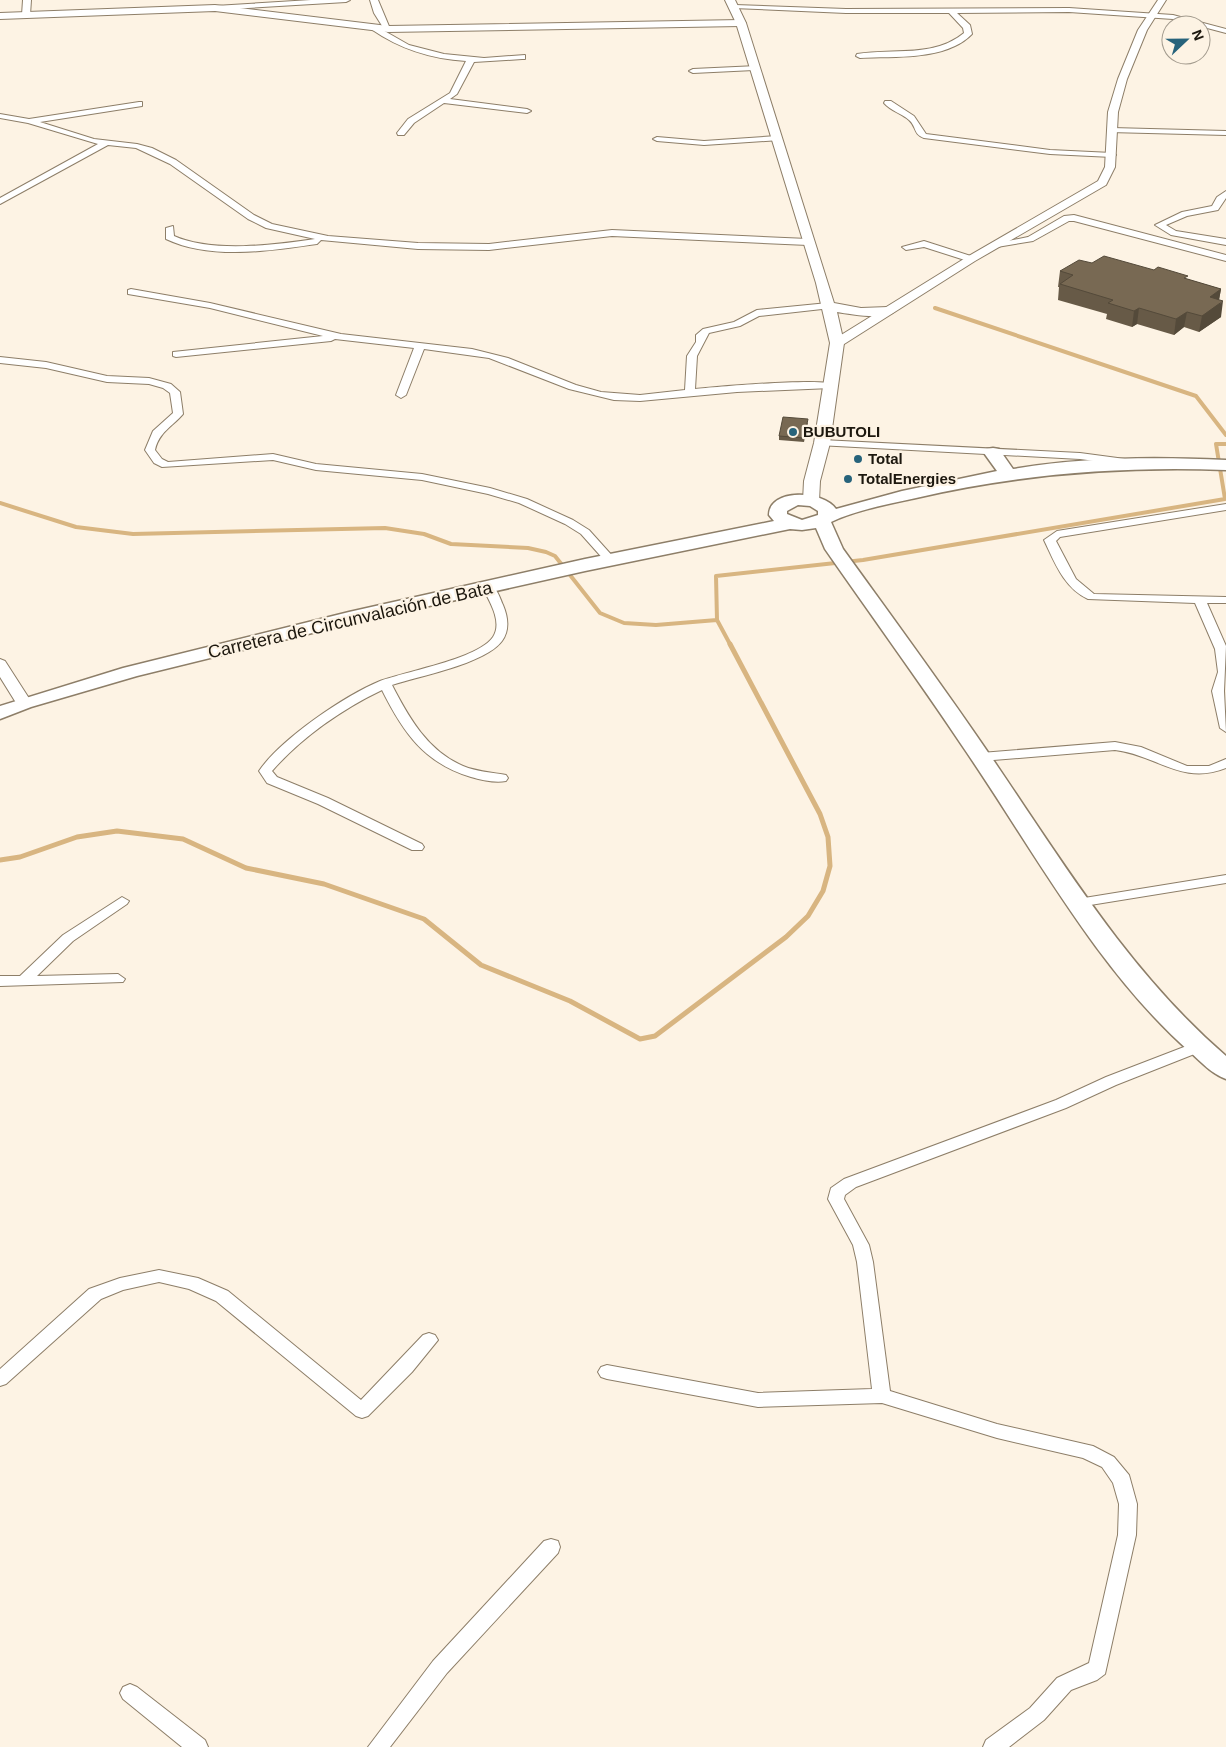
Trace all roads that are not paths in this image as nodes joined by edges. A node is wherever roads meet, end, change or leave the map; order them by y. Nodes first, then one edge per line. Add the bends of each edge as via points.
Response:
1 (27, 0) edge
2 (346, 0) edge
3 (374, 0) edge
4 (1014, 0) edge
5 (1162, 0) edge
6 (290, 1) edge
7 (908, 1) edge
8 (733, 3) edge
9 (215, 8) junction
10 (1020, 9) junction
11 (950, 10) junction
12 (922, 11) junction
13 (26, 15) junction
14 (1153, 15) junction
15 (0, 16) edge
16 (741, 23) junction
17 (374, 27) junction
18 (388, 29) junction
19 (1226, 31) edge
20 (860, 56) dead end
21 (522, 57) dead end
22 (472, 58) junction
23 (754, 68) junction
24 (693, 72) dead end
25 (444, 101) junction
26 (888, 103) dead end
27 (139, 104) dead end
28 (527, 111) dead end
29 (0, 116) edge
30 (28, 121) junction
31 (1112, 130) junction
32 (401, 133) dead end
33 (1226, 133) edge
34 (777, 138) junction
35 (658, 139) dead end
36 (106, 143) junction
37 (1112, 156) junction
38 (1226, 194) edge
39 (0, 202) edge
40 (170, 228) dead end
41 (328, 239) junction
42 (808, 242) junction
43 (1226, 242) edge
44 (997, 244) junction
45 (906, 247) dead end
46 (1226, 258) edge
47 (971, 259) junction
48 (131, 292) dead end
49 (828, 306) junction
50 (888, 311) junction
51 (342, 337) junction
52 (837, 343) junction
53 (420, 346) junction
54 (176, 354) dead end
55 (0, 360) edge
56 (831, 385) junction
57 (690, 393) junction
58 (401, 395) dead end
59 (822, 443) junction
60 (993, 453) junction
61 (1134, 463) junction
62 (1226, 465) edge
63 (1008, 475) junction
64 (1226, 507) edge
65 (778, 508) junction
66 (815, 508) junction
67 (794, 524) junction
68 (704, 541) junction
69 (840, 558) junction
70 (610, 560) junction
71 (488, 587) junction
72 (1226, 600) edge
73 (1200, 601) junction
74 (0, 664) edge
75 (385, 684) junction
76 (24, 702) junction
77 (0, 713) edge
78 (1226, 728) edge
79 (981, 757) junction
80 (1226, 763) edge
81 (501, 778) dead end
82 (416, 847) dead end
83 (1226, 879) edge
84 (122, 901) dead end
85 (1078, 903) junction
86 (25, 979) junction
87 (76, 980) dead end
88 (0, 981) edge
89 (1197, 1047) junction
90 (1226, 1070) edge
91 (428, 1340) dead end
92 (607, 1372) dead end
93 (0, 1379) edge
94 (882, 1396) junction
95 (551, 1547) dead end
96 (130, 1693) dead end
97 (198, 1747) edge
98 (378, 1747) edge
99 (993, 1747) edge

1 - 13 street
2 - 6 street
3 - 18 street
4 - 10 street
5 - 14 street
6 - 9 street
7 - 12 street
8 - 12 street
8 - 16 main road
9 - 13 street
9 - 17 street
10 - 11 street
10 - 14 street
11 - 12 street
11 - 20 street via 967,27 968,34 960,42 906,53
13 - 15 street
14 - 19 street via 1189,20
14 - 31 street via 1146,22 1133,53 1113,112
16 - 18 street
16 - 23 main road
17 - 18 street
17 - 22 street via 392,41 415,51
21 - 22 street via 498,60
22 - 25 street via 457,88
23 - 24 street
23 - 34 main road
25 - 28 street
25 - 32 street via 411,121
26 - 37 street via 913,117 919,133 924,136 1050,152
27 - 30 street
29 - 30 street
30 - 36 street
31 - 33 street
31 - 37 street
34 - 35 street via 704,143
34 - 42 main road
36 - 39 street
36 - 41 street via 137,146 173,162 269,226
37 - 44 street via 1109,174 1098,187
38 - 43 street via 1215,208 1185,214 1160,225 1174,233
40 - 41 street via 169,237 174,241 234,248 273,247
41 - 42 street via 418,246 489,247 612,233
42 - 49 main road
44 - 46 street via 1030,239 1067,218 1074,218
44 - 47 street
45 - 47 street via 924,244
47 - 50 street
48 - 51 street via 206,304
49 - 50 main road via 861,312
49 - 52 main road
49 - 57 street via 757,313 737,324 701,335 701,342 692,356
50 - 52 street
51 - 53 street
51 - 54 street
52 - 56 main road
53 - 57 street via 490,356 602,395 634,398
53 - 58 street
55 - 70 street via 167,386 175,392 178,414 159,429 151,440 150,450 158,461 166,465 273,457 316,467 422,477 490,491 523,501 569,522 585,532
56 - 57 street
56 - 59 main road
59 - 60 street
59 - 66 main road via 812,481
60 - 61 street via 1080,456
60 - 63 main road
61 - 62 main road
61 - 63 main road
63 - 66 main road via 883,499
64 - 73 street via 1057,534 1050,540 1069,578 1092,597
65 - 66 main road, Carretera de Circunvalación de Bata
65 - 67 main road via 778,515
65 - 68 main road, Carretera de Circunvalación de Bata
66 - 67 main road, Carretera de Circunvalación de Bata via 811,524
66 - 69 main road
67 - 68 main road, Carretera de Circunvalación de Bata
67 - 69 main road
68 - 70 main road, Carretera de Circunvalación de Bata
69 - 79 main road
70 - 71 main road, Carretera de Circunvalación de Bata
71 - 75 street via 503,623 498,640 464,659
71 - 76 main road, Carretera de Circunvalación de Bata via 130,672
72 - 73 street
73 - 78 street via 1221,648 1224,672 1218,692
74 - 76 street
75 - 81 street via 401,715 434,755 457,770 476,776
75 - 82 street via 360,696 303,736 266,771 272,780
76 - 77 main road, Carretera de Circunvalación de Bata
79 - 80 street via 1106,745 1142,752 1164,764 1192,771 1212,771
79 - 85 main road
83 - 85 street
84 - 86 street via 72,935
85 - 89 main road via 1140,985
86 - 87 street via 118,980
86 - 88 street
89 - 90 main road
89 - 94 street via 1061,1104 850,1183 837,1192 836,1199 861,1245 865,1262
91 - 93 street via 362,1411 222,1296 192,1283 159,1276 120,1284 95,1294
92 - 94 street via 758,1400
94 - 99 street via 997,1431 1088,1451 1108,1462 1122,1480 1128,1504 1127,1535 1098,1668 1064,1684 1037,1714
95 - 98 street via 440,1666
96 - 97 street

